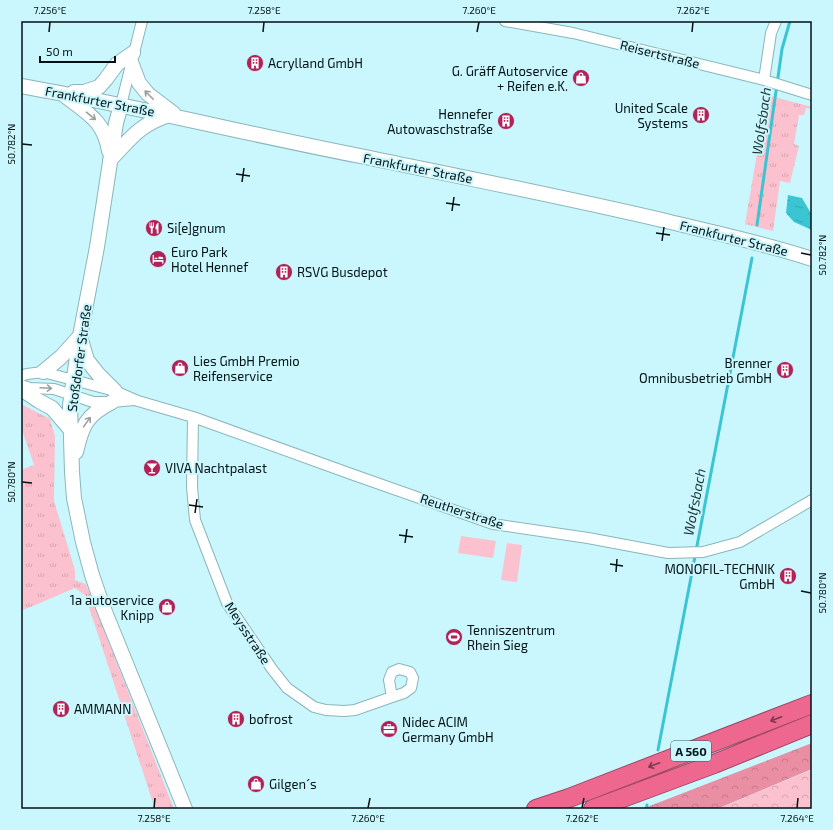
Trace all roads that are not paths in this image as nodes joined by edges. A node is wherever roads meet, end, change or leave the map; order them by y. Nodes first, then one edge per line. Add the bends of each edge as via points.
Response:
1 (142, 21) edge
2 (505, 21) edge
3 (776, 21) edge
4 (132, 57) junction
5 (768, 81) junction
6 (21, 86) edge
7 (60, 93) junction
8 (812, 96) edge
9 (121, 105) junction
10 (174, 116) junction
11 (110, 160) junction
12 (812, 258) edge
13 (80, 336) junction
14 (43, 372) junction
15 (21, 376) edge
16 (73, 380) junction
17 (21, 385) edge
18 (21, 389) edge
19 (72, 394) junction
20 (113, 397) junction
21 (193, 417) junction
22 (70, 429) junction
23 (72, 472) junction
24 (812, 500) edge
25 (392, 697) dead end
26 (812, 704) edge
27 (812, 724) edge
28 (185, 809) edge
29 (536, 809) edge
30 (593, 809) edge

1 - 4 street
2 - 5 street, Reisertstraße via 573,33
3 - 5 street via 771,33
4 - 7 main road via 117,64 99,87 84,92
4 - 9 street
10 -> 4 main road via 139,83
5 - 8 street, Reisertstraße
6 - 7 main road, Frankfurter Straße
7 - 9 main road, Frankfurter Straße
7 -> 11 main road via 95,119 107,139
9 - 10 main road, Frankfurter Straße
9 - 11 main road, Stoßdorfer Straße
10 - 11 main road via 156,119 139,130
10 - 12 main road, Frankfurter Straße via 622,211
11 - 13 main road, Stoßdorfer Straße
13 - 14 main road
13 - 16 main road, Stoßdorfer Straße
13 - 20 main road via 86,360
14 - 15 street
14 - 16 street, Reutherstraße
16 - 19 main road, Stoßdorfer Straße
16 - 20 street, Reutherstraße
17 -> 19 street, Reutherstraße
18 - 22 main road via 52,408
19 - 20 street, Reutherstraße via 93,402
19 - 22 main road, Stoßdorfer Straße
20 - 21 street, Reutherstraße via 138,401
23 -> 20 main road via 81,431 88,419
21 - 24 street, Reutherstraße via 493,524 668,553 703,552 740,542
21 - 25 street, Meysstraße via 192,487 196,520 227,602 272,669 287,688 314,707 326,710 355,710
22 - 23 main road, Stoßdorfer Straße
23 - 28 main road, Stoßdorfer Straße via 77,516 92,574
26 -> 29 highway, A 560
27 - 30 highway, A 560

